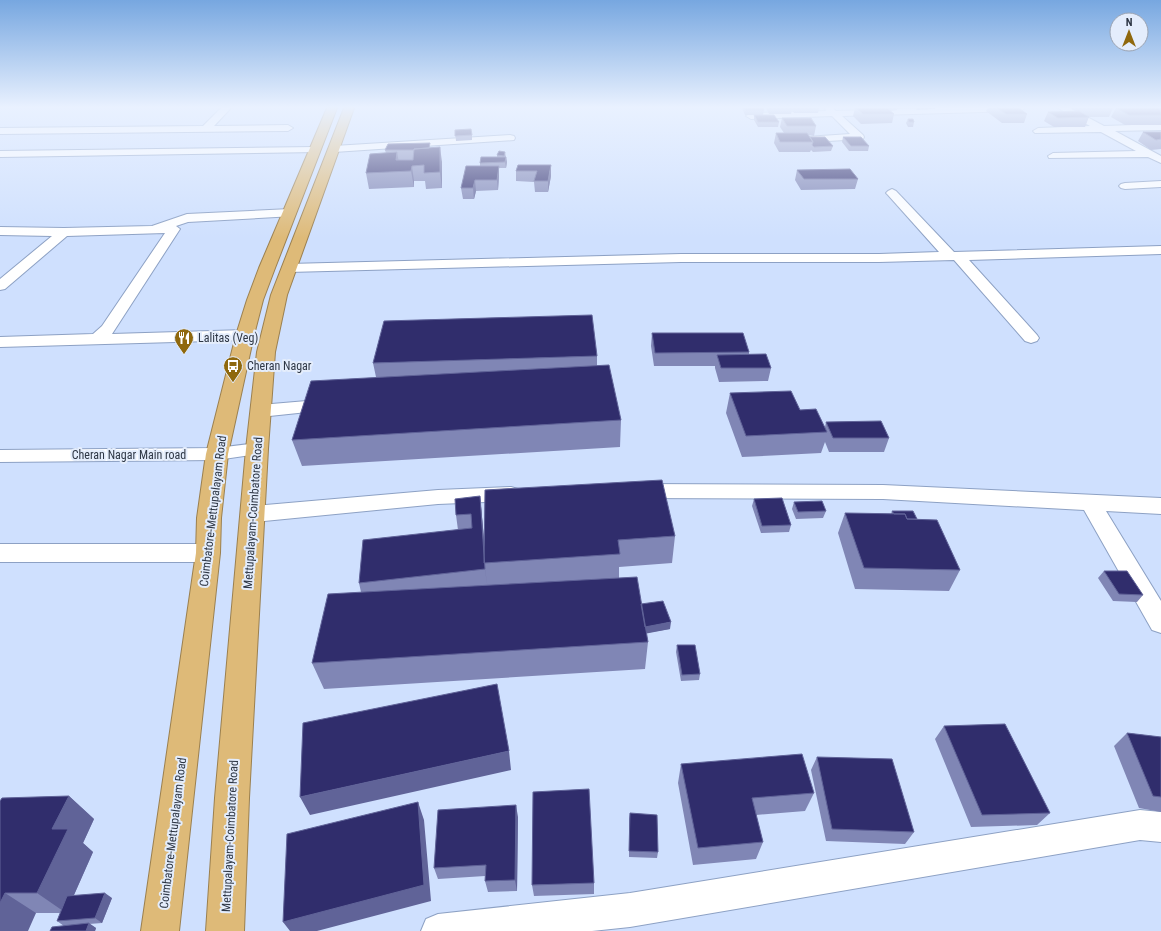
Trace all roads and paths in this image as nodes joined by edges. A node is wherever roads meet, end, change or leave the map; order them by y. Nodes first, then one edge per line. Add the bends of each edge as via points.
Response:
1 (328, 151) edge
2 (1145, 151) edge
3 (320, 152) junction
4 (0, 154) edge
5 (1150, 154) junction
6 (1161, 154) edge
7 (1053, 156) dead end
8 (1161, 160) edge
9 (0, 161) edge
10 (1161, 184) edge
11 (1125, 186) dead end
12 (892, 193) dead end
13 (290, 212) junction
14 (150, 230) junction
15 (0, 231) edge
16 (64, 232) junction
17 (1161, 250) edge
18 (954, 256) junction
19 (289, 268) junction
20 (0, 286) edge
21 (245, 335) junction
22 (1031, 338) dead end
23 (98, 339) junction
24 (0, 342) edge
25 (346, 404) edge
26 (260, 411) junction
27 (257, 449) junction
28 (217, 454) junction
29 (0, 456) edge
30 (619, 491) edge
31 (533, 494) edge
32 (1090, 502) junction
33 (1161, 506) edge
34 (253, 514) junction
35 (0, 553) edge
36 (208, 553) junction
37 (1161, 623) edge
38 (1161, 827) edge
39 (160, 931) edge
40 (225, 931) edge
41 (438, 931) edge

1 - 3 street
2 - 5 street
3 - 4 street
3 - 9 street
3 - 13 highway, Coimbatore-Mettupalayam Road
3 - 19 highway, Mettupalayam-Coimbatore Road
5 - 6 street
5 - 7 street
5 - 8 street
10 - 11 street
12 - 18 street
13 - 14 street via 187,218
13 - 21 highway, Coimbatore-Mettupalayam Road via 267,268
14 - 16 street
14 - 23 street via 174,229 108,329
15 - 16 street
16 - 20 street
17 - 18 street
18 - 19 street via 681,258
18 - 22 street
19 - 26 highway, Mettupalayam-Coimbatore Road via 279,295 267,348
21 - 23 street
21 - 28 highway, Coimbatore-Mettupalayam Road
23 - 24 street
25 - 26 street
26 - 27 highway, Mettupalayam-Coimbatore Road
27 - 28 street, Cheran Nagar Main road
27 - 34 highway, Mettupalayam-Coimbatore Road
28 - 29 street, Cheran Nagar Main road
28 - 36 highway, Coimbatore-Mettupalayam Road via 209,518
30 - 32 street via 883,492
31 - 34 street via 438,497
32 - 33 street
32 - 37 street
34 - 40 highway, Mettupalayam-Coimbatore Road
35 - 36 street
36 - 39 highway, Coimbatore-Mettupalayam Road
38 - 41 street via 1140,825 630,910

